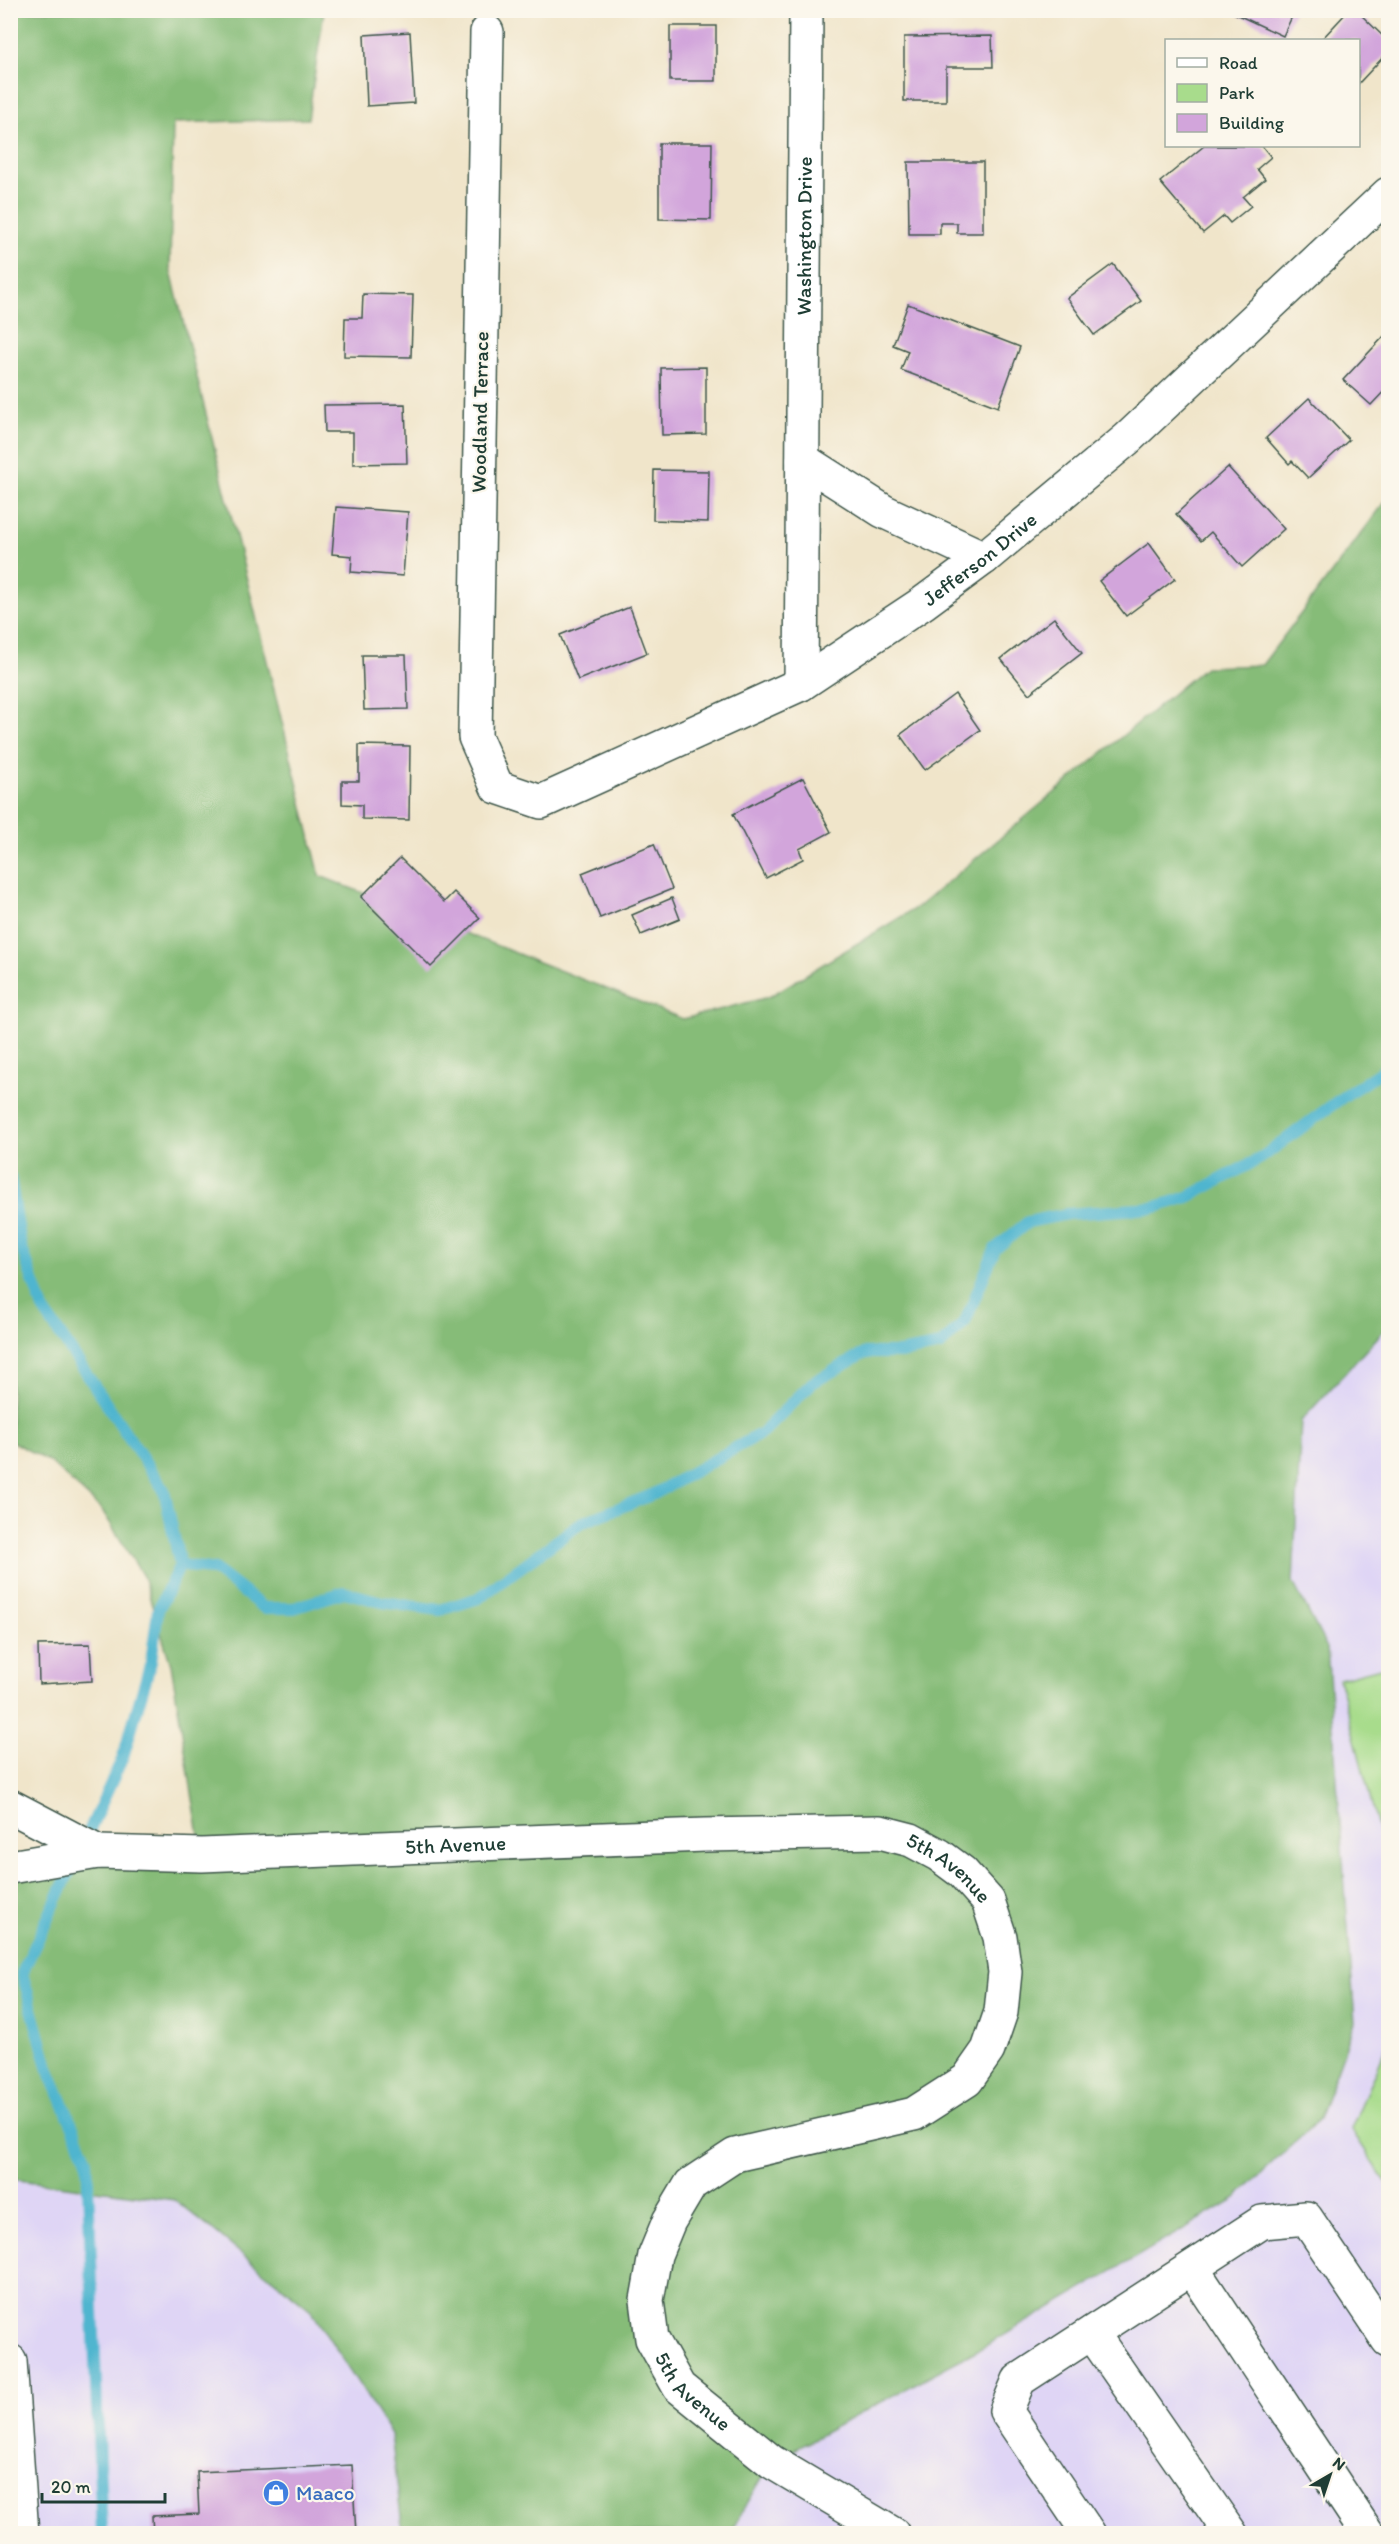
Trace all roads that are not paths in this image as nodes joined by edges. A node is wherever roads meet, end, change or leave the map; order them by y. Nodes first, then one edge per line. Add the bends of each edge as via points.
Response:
1 (806, 10) edge
2 (487, 32) dead end
3 (1389, 194) edge
4 (803, 460) junction
5 (984, 558) junction
6 (801, 684) junction
7 (497, 787) joint
8 (10, 1806) edge
9 (98, 1852) junction
10 (10, 1867) edge
11 (1192, 2268) junction
12 (1092, 2333) junction
13 (1389, 2340) edge
14 (10, 2361) edge
15 (22, 2534) edge
16 (893, 2534) edge
17 (1089, 2534) edge
18 (1231, 2534) edge
19 (1368, 2534) edge

1 - 4 street, Washington Drive
2 - 7 street, Woodland Terrace via 475,737
3 - 5 street, Jefferson Drive via 1127,439
4 - 5 street via 883,511
4 - 6 street, Washington Drive
5 - 6 street, Jefferson Drive
6 - 7 street, Jefferson Drive via 541,802
8 - 9 street
9 - 10 street, 5th Avenue
9 - 16 street, 5th Avenue via 202,1855 705,1834 880,1832 911,1840 962,1872 988,1901 1000,1938 1005,1972 1001,2012 988,2050 967,2080 914,2114 735,2156 691,2184 655,2255 646,2300 652,2339 679,2387 772,2462
11 - 12 street
11 - 13 street via 1262,2222 1306,2218
11 - 19 street
12 - 17 street via 1019,2380 1006,2411
12 - 18 street
14 - 15 street

